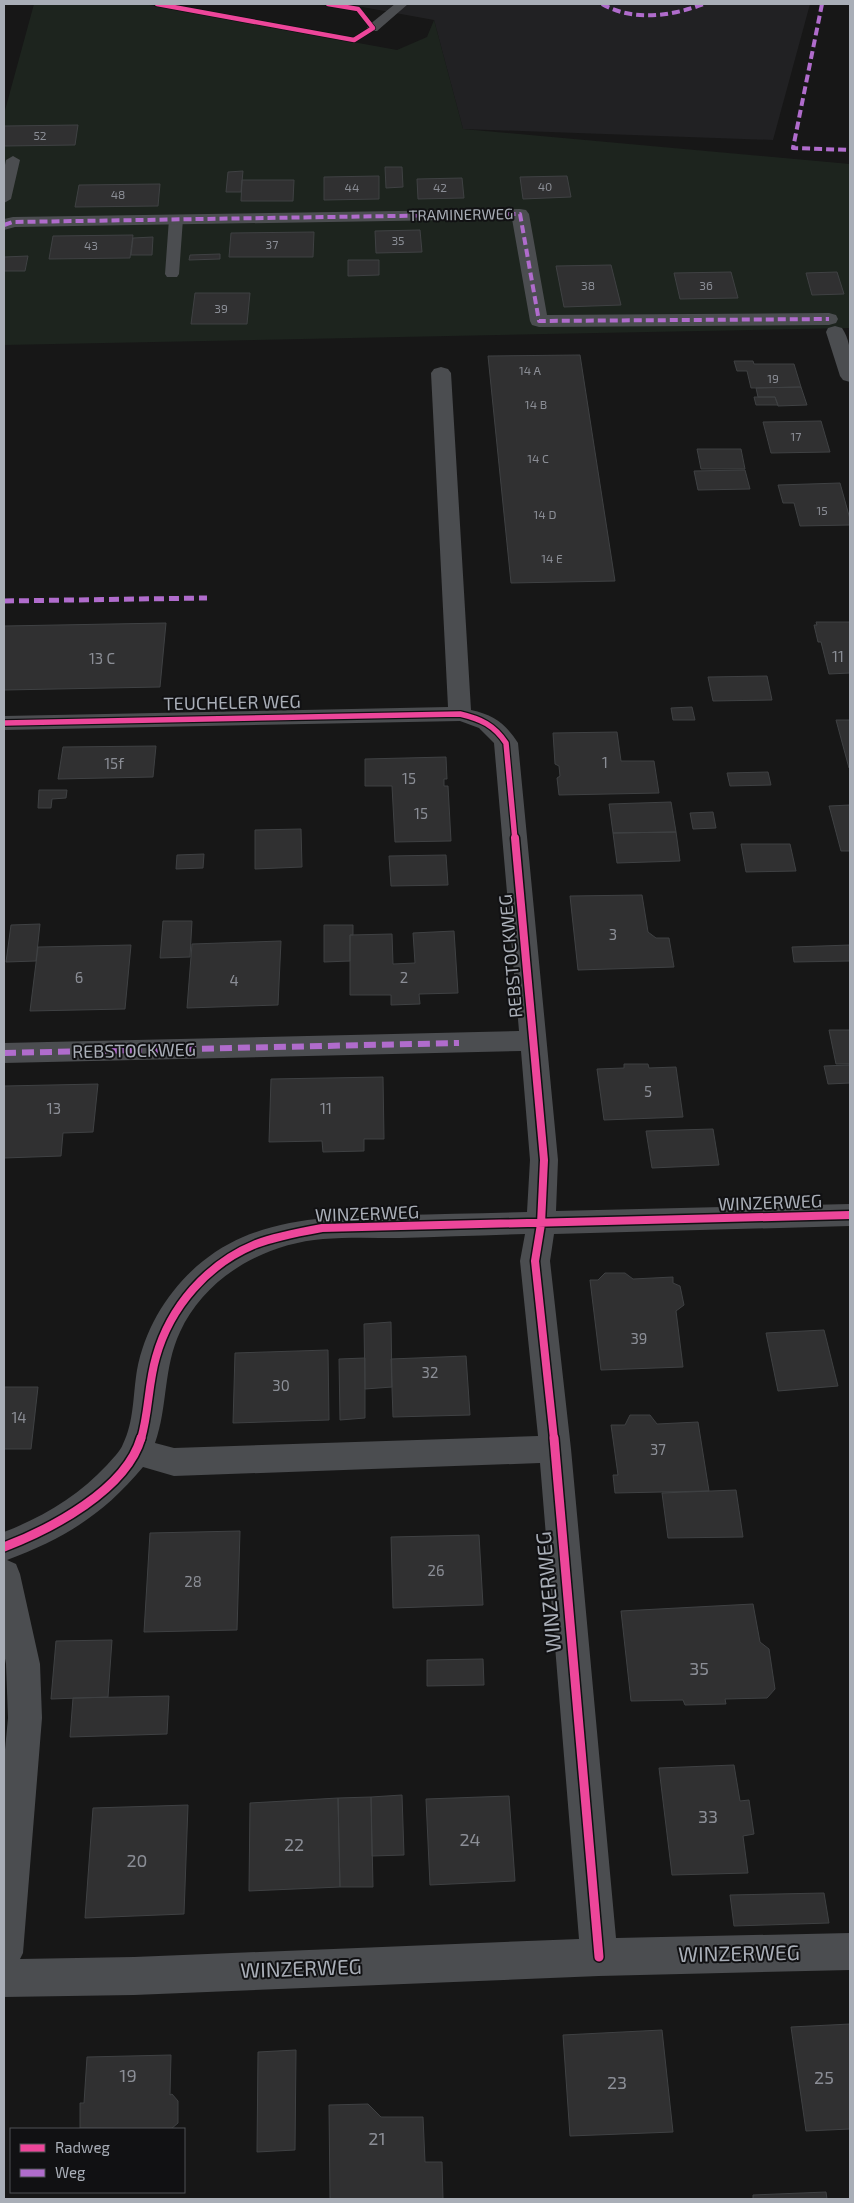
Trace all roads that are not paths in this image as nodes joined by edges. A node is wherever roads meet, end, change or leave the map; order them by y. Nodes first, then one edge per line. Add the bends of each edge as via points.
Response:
1 (402, 4) edge
2 (373, 28) dead end
3 (13, 160) dead end
4 (4, 199) edge
5 (176, 219) junction
6 (4, 225) edge
7 (172, 274) dead end
8 (441, 372) dead end
9 (850, 376) edge
10 (460, 714) junction
11 (4, 723) edge
12 (534, 1041) junction
13 (4, 1053) edge
14 (850, 1215) edge
15 (541, 1224) junction
16 (555, 1448) junction
17 (136, 1452) junction
18 (4, 1548) edge
19 (4, 1574) edge
20 (850, 1952) edge
21 (4, 1953) edge
22 (598, 1957) junction
23 (4, 1978) edge

1 - 2 lane
3 - 4 lane
5 - 6 street, TRAMINERWEG via 13,222
5 - 7 lane
5 - 9 street, TRAMINERWEG via 520,214 539,321 832,326
8 - 10 street
10 - 11 street, TEUCHELER WEG
10 - 12 street, REBSTOCKWEG via 498,729 506,743
12 - 13 street, REBSTOCKWEG
12 - 15 street, REBSTOCKWEG via 544,1160
14 - 15 street, WINZERWEG
15 - 16 street, WINZERWEG via 535,1260
15 - 17 street, WINZERWEG via 322,1228 282,1236 245,1249 214,1269 189,1292 169,1323 155,1358 147,1413
16 - 17 street via 174,1462
16 - 22 street, WINZERWEG
17 - 18 street, WINZERWEG via 110,1484 77,1512 40,1534
19 - 21 street via 23,1664 25,1718
20 - 22 street, WINZERWEG
22 - 23 street, WINZERWEG via 134,1976

